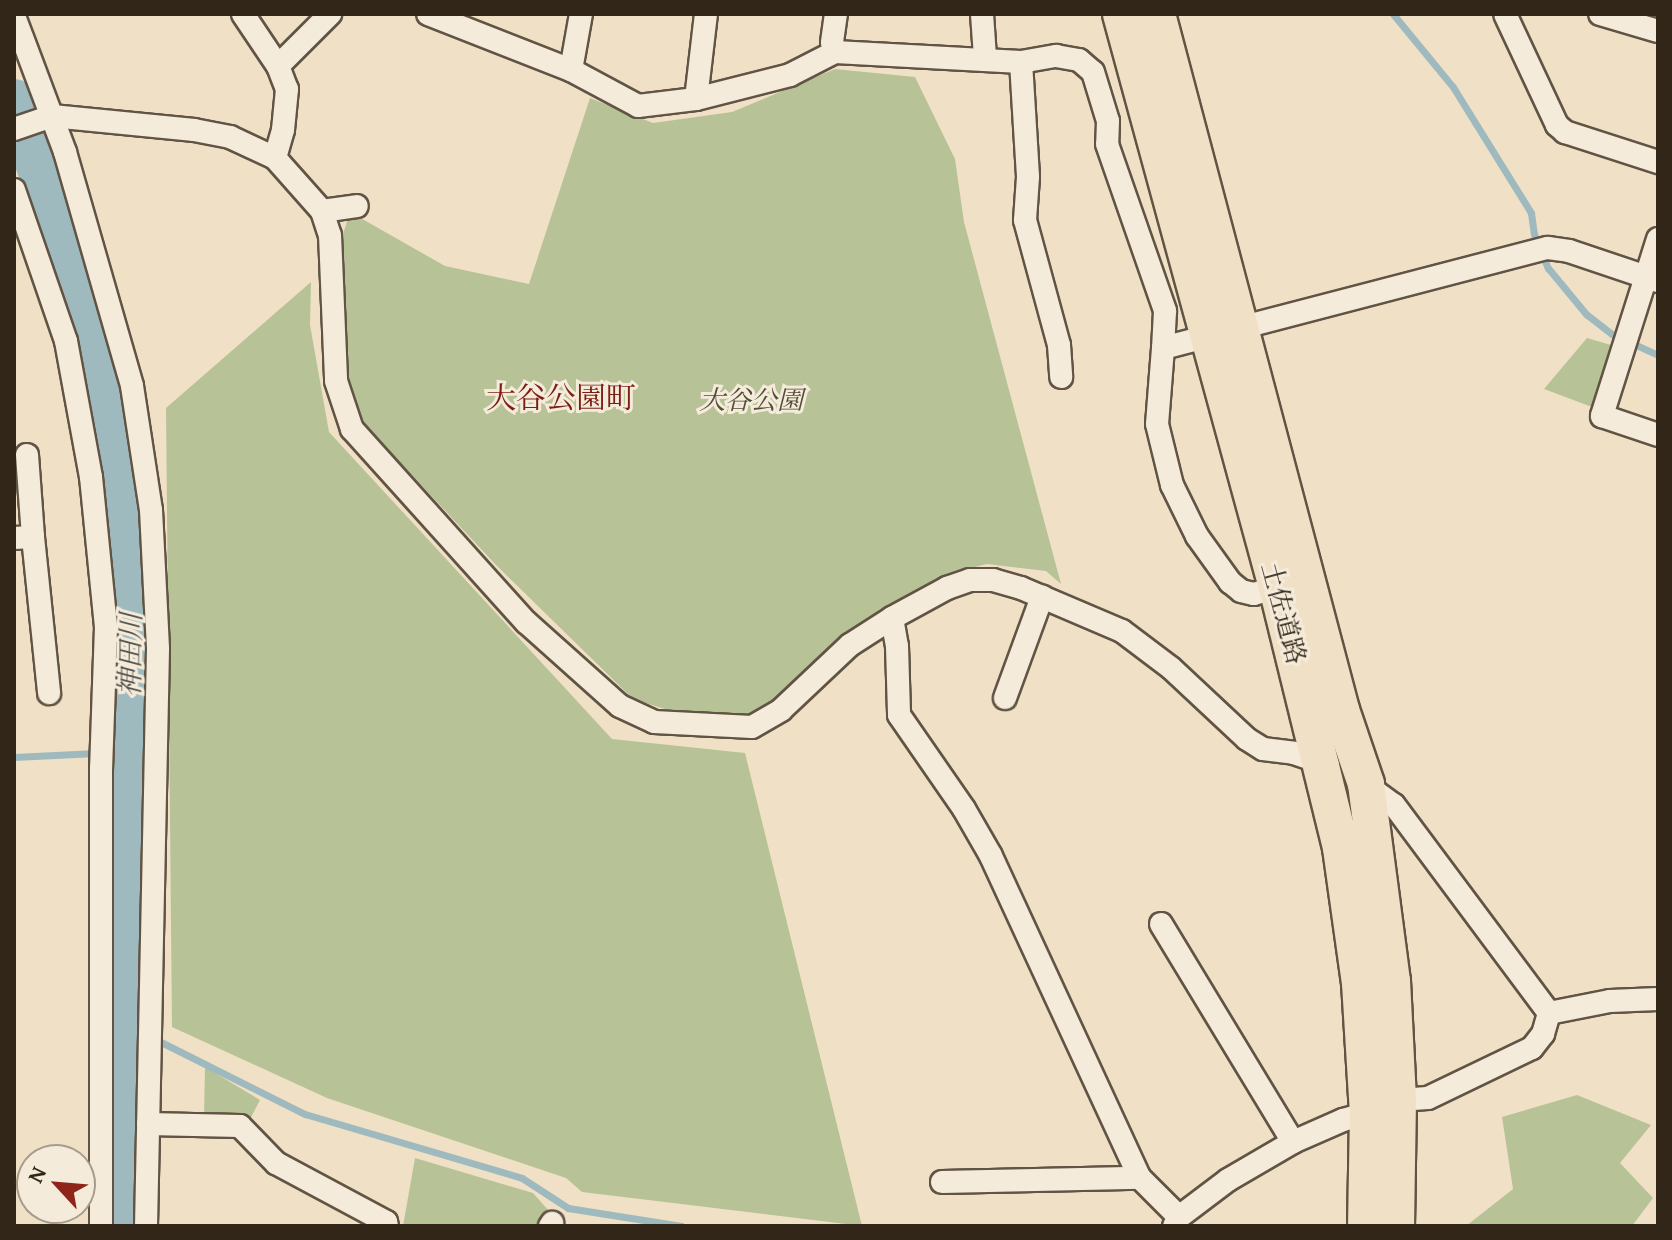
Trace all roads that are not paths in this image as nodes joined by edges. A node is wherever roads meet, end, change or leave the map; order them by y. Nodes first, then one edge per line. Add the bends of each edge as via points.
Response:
1 (243, 14) edge
2 (330, 14) edge
3 (428, 14) edge
4 (581, 14) edge
5 (706, 14) edge
6 (836, 14) edge
7 (982, 14) edge
8 (1121, 14) edge
9 (1157, 14) edge
10 (1505, 14) edge
11 (1600, 14) edge
12 (14, 16) edge
13 (463, 20) edge
14 (1658, 31) edge
15 (835, 52) junction
16 (985, 57) junction
17 (1021, 62) junction
18 (278, 66) junction
19 (571, 70) junction
20 (696, 99) junction
21 (49, 116) junction
22 (14, 129) edge
23 (275, 158) junction
24 (1658, 162) edge
25 (14, 190) edge
26 (357, 206) dead end
27 (322, 211) junction
28 (1658, 239) edge
29 (1652, 279) edge
30 (1225, 332) junction
31 (1163, 348) junction
32 (1061, 377) dead end
33 (1658, 435) edge
34 (27, 455) dead end
35 (23, 538) edge
36 (1277, 587) junction
37 (1042, 597) junction
38 (892, 618) junction
39 (49, 693) dead end
40 (1005, 698) dead end
41 (1322, 762) junction
42 (1366, 784) junction
43 (1161, 924) dead end
44 (1658, 999) edge
45 (1549, 1013) junction
46 (1383, 1107) junction
47 (148, 1124) junction
48 (1293, 1142) junction
49 (1140, 1178) junction
50 (942, 1182) dead end
51 (1176, 1222) edge
52 (101, 1226) edge
53 (146, 1226) edge
54 (387, 1226) edge
55 (1366, 1226) edge
56 (1396, 1226) edge

1 - 18 street
2 - 18 street
3 - 13 street
4 - 19 street
5 - 20 street
6 - 15 street
7 - 16 street
8 - 30 highway, 土佐道路
9 - 30 highway, 土佐道路
10 - 24 street via 1557,125
11 - 14 street
12 - 21 street
13 - 19 street
15 - 16 street
15 - 20 street via 790,75
16 - 17 street
17 - 31 street via 1056,56 1079,60 1093,72 1108,121 1107,144 1165,311
17 - 32 street via 1028,177 1025,220 1059,345
18 - 23 street via 287,89
19 - 20 street via 638,106
21 - 22 street
21 - 23 street via 206,132
21 - 47 street via 132,386 151,510 158,649
23 - 27 street
25 - 52 street via 66,341 91,477 106,627
26 - 27 street
27 - 38 street via 330,235 336,381 352,429 526,622 620,706 654,722 752,727 781,710 850,645
28 - 29 street
29 - 30 street via 1569,251 1539,251
29 - 33 street via 1629,330 1602,416
30 - 31 street
30 - 36 highway, 土佐道路
30 - 42 highway, 土佐道路
31 - 36 street via 1157,424 1172,485 1197,536 1230,582 1254,594
34 - 35 street
35 - 39 street
36 - 41 highway, 土佐道路
37 - 38 street via 993,580 970,580
37 - 40 street
37 - 41 street via 1122,631 1263,749
38 - 49 street via 899,715 991,856
41 - 42 street
41 - 46 highway, 土佐道路
42 - 45 street via 1394,805
42 - 46 highway, 土佐道路 via 1392,981
43 - 48 street
44 - 45 street via 1610,1001
45 - 46 street via 1532,1048 1428,1098
46 - 48 street
46 - 55 highway, 土佐道路
46 - 56 highway, 土佐道路
47 - 53 street
47 - 54 street via 240,1126 276,1163
48 - 51 street via 1228,1180
49 - 50 street
49 - 51 street

